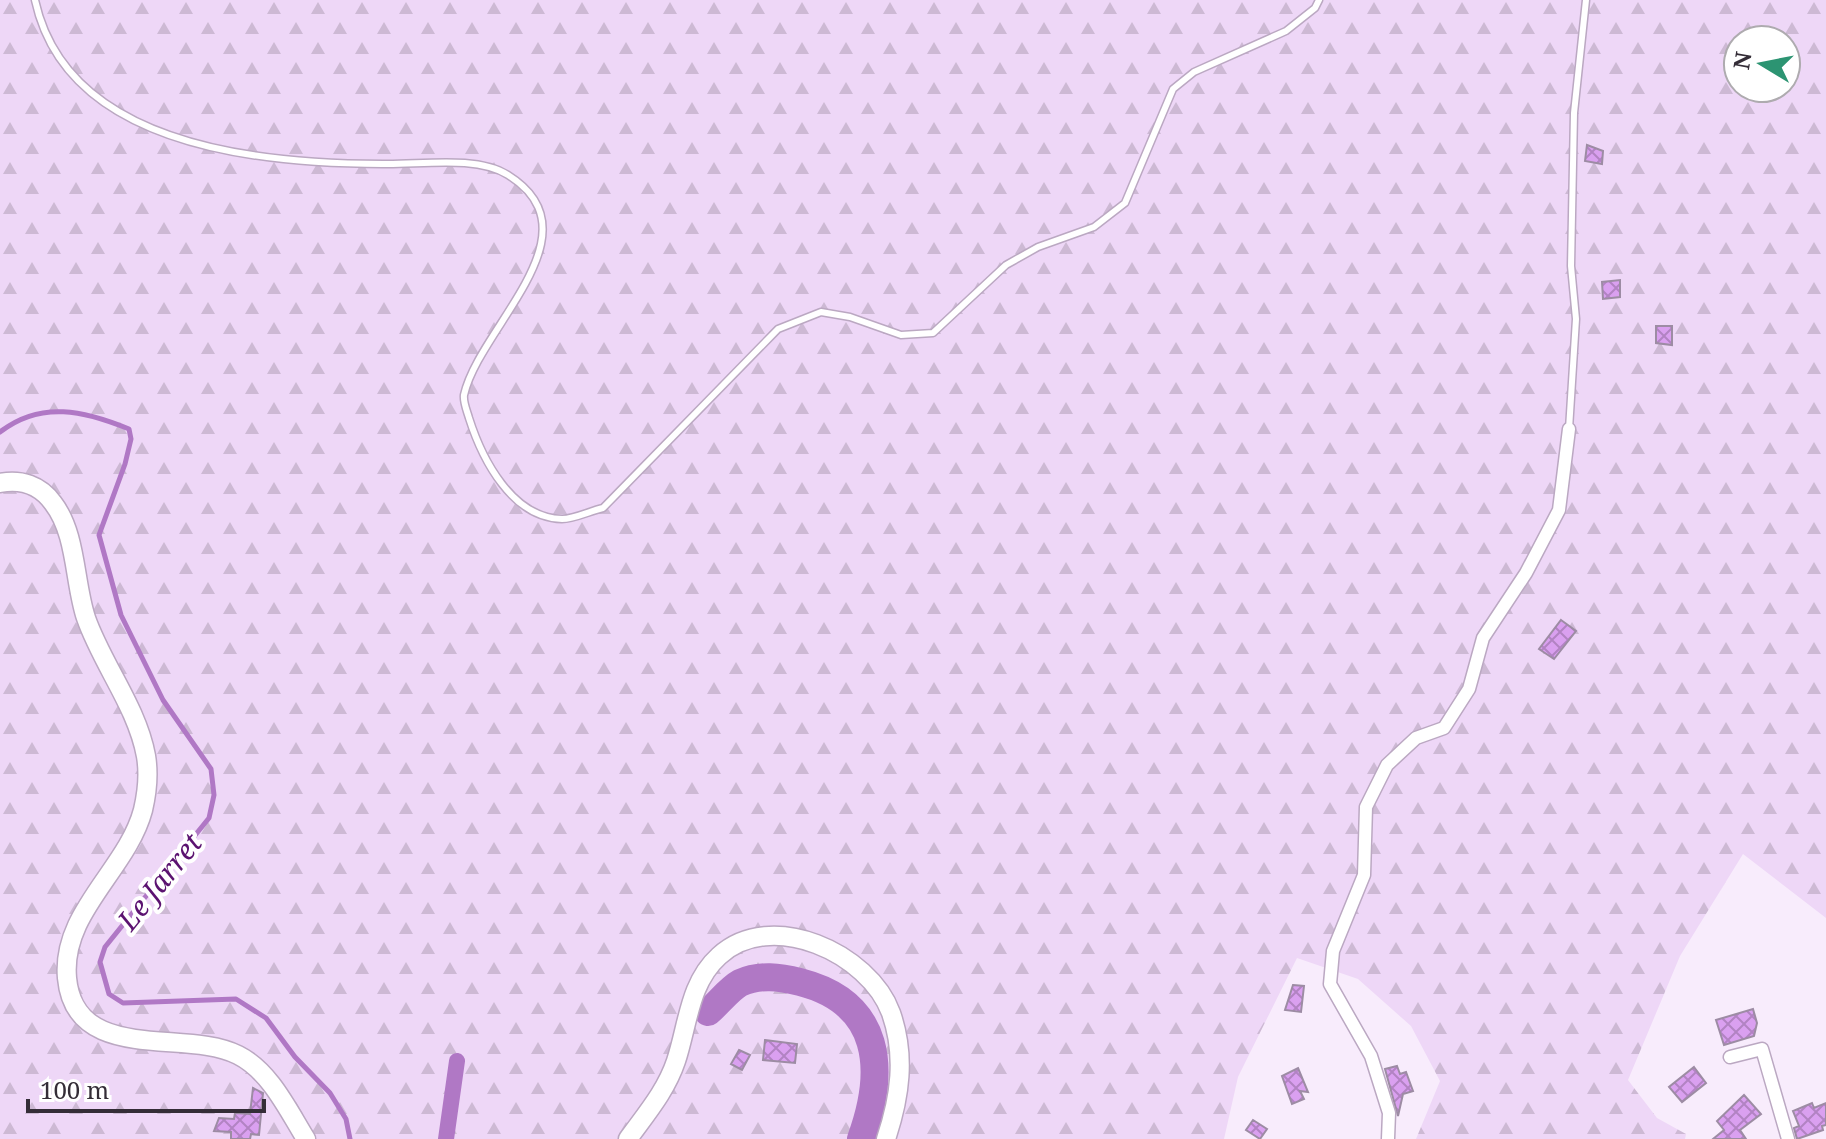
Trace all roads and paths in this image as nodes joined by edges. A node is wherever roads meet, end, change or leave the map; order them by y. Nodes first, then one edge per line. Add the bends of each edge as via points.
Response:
1 (35, 0) edge
2 (1319, 0) edge
3 (1586, 0) edge
4 (1569, 429) joint
5 (0, 483) edge
6 (1730, 1057) dead end
7 (306, 1139) edge
8 (628, 1139) edge
9 (886, 1139) edge
10 (1388, 1139) edge
11 (1788, 1139) edge

1 - 2 lane via 42,31 71,74 109,109 157,130 253,157 305,164 476,165 507,174 536,198 545,231 535,267 479,358 463,398 477,443 501,485 537,513 563,519 603,508 778,329 821,312 901,335 933,333 1006,265 1094,227 1125,203 1173,89 1194,72 1286,31
3 - 4 lane via 1574,113 1571,266 1576,319
4 - 10 street via 1559,510 1483,638 1469,689 1444,728 1416,738 1387,765 1366,807 1364,875 1333,951 1330,984 1371,1056 1389,1113
5 - 7 main road via 35,486 53,502 66,526 85,615 146,755 142,813 87,906 68,955 67,981 76,1005 92,1024 114,1036 218,1046 242,1056 277,1092
6 - 11 street via 1762,1049
8 - 9 main road via 662,1091 675,1062 701,976 739,941 767,935 794,937 823,948 875,985 890,1012 901,1075

